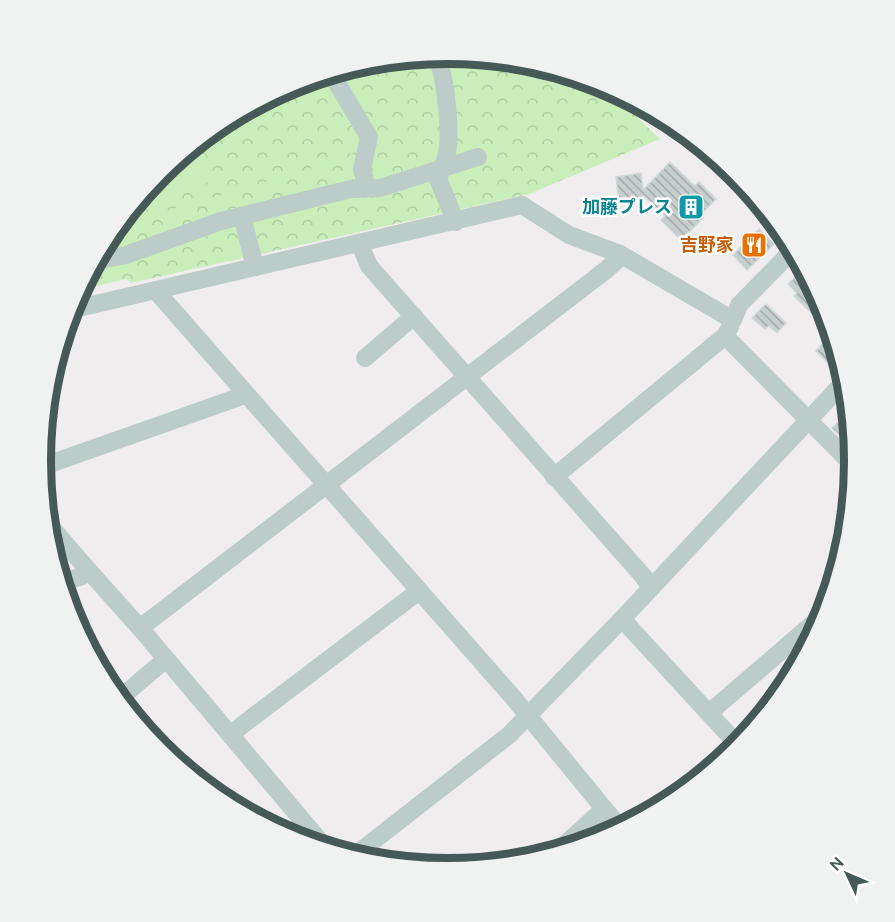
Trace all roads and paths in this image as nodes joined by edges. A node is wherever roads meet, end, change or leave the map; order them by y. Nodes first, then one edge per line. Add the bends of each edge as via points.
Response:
1 (440, 64) edge
2 (336, 81) edge
3 (478, 157) dead end
4 (442, 168) junction
5 (367, 188) junction
6 (242, 216) junction
7 (456, 222) junction
8 (360, 244) junction
9 (620, 254) junction
10 (787, 256) edge
11 (107, 259) edge
12 (255, 267) junction
13 (156, 291) junction
14 (82, 307) edge
15 (414, 316) junction
16 (729, 328) junction
17 (365, 358) dead end
18 (467, 377) junction
19 (837, 389) edge
20 (245, 395) junction
21 (808, 420) junction
22 (844, 455) edge
23 (51, 463) edge
24 (554, 477) junction
25 (326, 486) junction
26 (59, 536) edge
27 (89, 571) junction
28 (70, 581) edge
29 (651, 588) junction
30 (419, 591) junction
31 (622, 619) junction
32 (140, 628) junction
33 (806, 629) edge
34 (166, 659) junction
35 (126, 692) edge
36 (709, 713) junction
37 (528, 715) junction
38 (231, 736) junction
39 (731, 738) edge
40 (604, 809) junction
41 (614, 821) edge
42 (314, 834) edge
43 (574, 836) edge
44 (364, 848) edge

1 - 4 street via 446,93 447,155
2 - 5 street via 369,137 362,169
3 - 4 street
4 - 5 street via 380,188
4 - 7 street via 438,179
5 - 6 street
6 - 11 street
6 - 12 street
7 - 8 street
7 - 9 street via 522,205 569,235
8 - 12 street
8 - 15 street via 369,266
9 - 16 street
9 - 18 street via 606,270
10 - 16 street via 739,305
12 - 13 street
13 - 14 street
13 - 20 street
15 - 17 street
15 - 18 street
16 - 21 street
16 - 24 street
18 - 24 street
18 - 25 street
19 - 21 street
20 - 23 street
20 - 25 street
21 - 22 street
21 - 29 street
24 - 29 street
25 - 30 street
25 - 32 street
26 - 27 street
27 - 28 street
27 - 32 street
29 - 31 street
30 - 37 street
30 - 38 street
31 - 36 street
31 - 37 street
32 - 34 street
33 - 36 street
34 - 35 street
34 - 38 street
36 - 39 street
37 - 40 street
37 - 44 street via 509,735
38 - 42 street
40 - 41 street
40 - 43 street

